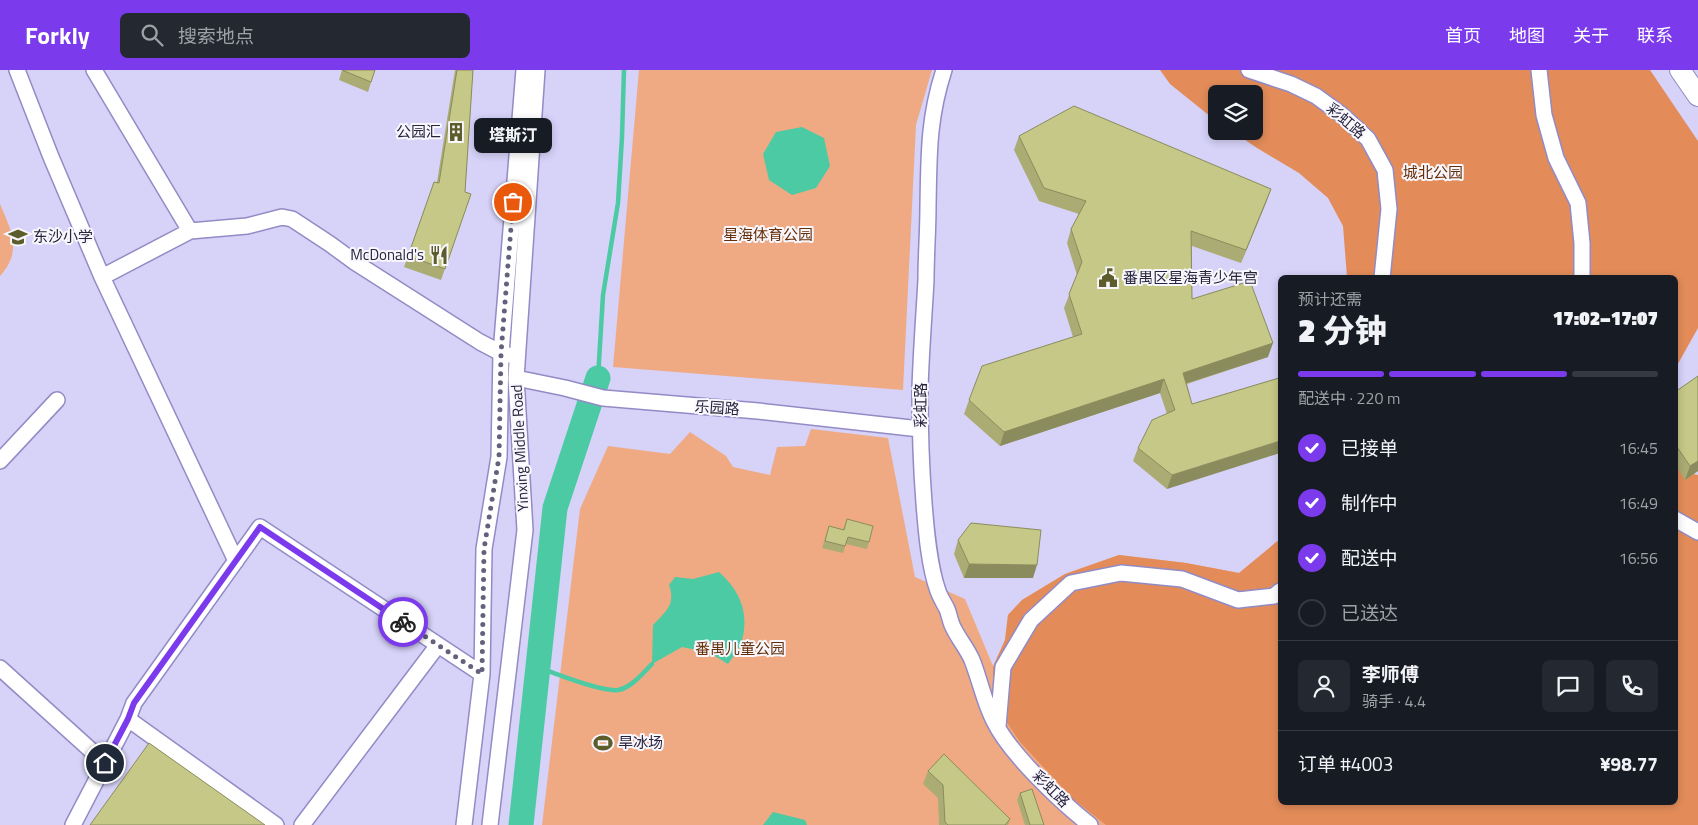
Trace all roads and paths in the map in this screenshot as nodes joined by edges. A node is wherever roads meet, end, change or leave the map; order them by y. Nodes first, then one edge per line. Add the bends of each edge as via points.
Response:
1 (17, 70) edge
2 (94, 70) edge
3 (524, 70) edge
4 (537, 70) edge
5 (944, 70) edge
6 (1249, 70) edge
7 (1539, 70) edge
8 (1680, 70) edge
9 (1698, 96) edge
10 (190, 231) junction
11 (1382, 275) edge
12 (1582, 275) edge
13 (102, 277) junction
14 (501, 353) junction
15 (517, 357) junction
16 (516, 378) junction
17 (57, 400) dead end
18 (920, 428) junction
19 (0, 461) edge
20 (1678, 521) edge
21 (1698, 532) edge
22 (236, 561) junction
23 (1278, 593) edge
24 (438, 645) junction
25 (0, 668) edge
26 (482, 674) junction
27 (128, 719) junction
28 (998, 727) junction
29 (105, 763) junction
30 (73, 825) edge
31 (276, 825) edge
32 (302, 825) edge
33 (464, 825) edge
34 (490, 825) edge
35 (1090, 825) edge

1 - 13 street
2 - 10 street
3 - 14 street, Yinxing Middle Road
4 - 15 street, Yinxing Middle Road
5 - 18 street, 彩虹路 via 936,94 928,162
6 - 11 street, 彩虹路 via 1316,96 1368,139 1384,170 1389,209
7 - 12 street via 1544,115 1556,158 1578,203
8 - 9 main road
10 - 13 street
10 - 14 street via 247,226 282,217 292,219
13 - 22 street
14 - 15 street
14 - 26 street, Yinxing Middle Road via 499,457 484,549
15 - 16 street, Yinxing Middle Road
16 - 18 street, 乐园路 via 602,398
16 - 34 street, Yinxing Middle Road via 524,530
17 - 19 street
18 - 28 street, 彩虹路 via 926,532 936,584 952,625 971,658
20 - 21 street
22 - 24 street via 260,527
22 - 27 street via 134,703
23 - 28 street via 1274,596 1238,600 1182,579 1121,573 1071,583 1031,620 1003,667
24 - 26 street
24 - 32 street
25 - 29 street
26 - 33 street, Yinxing Middle Road
27 - 29 street
27 - 31 street
28 - 35 street, 彩虹路 via 1036,775
29 - 30 street

